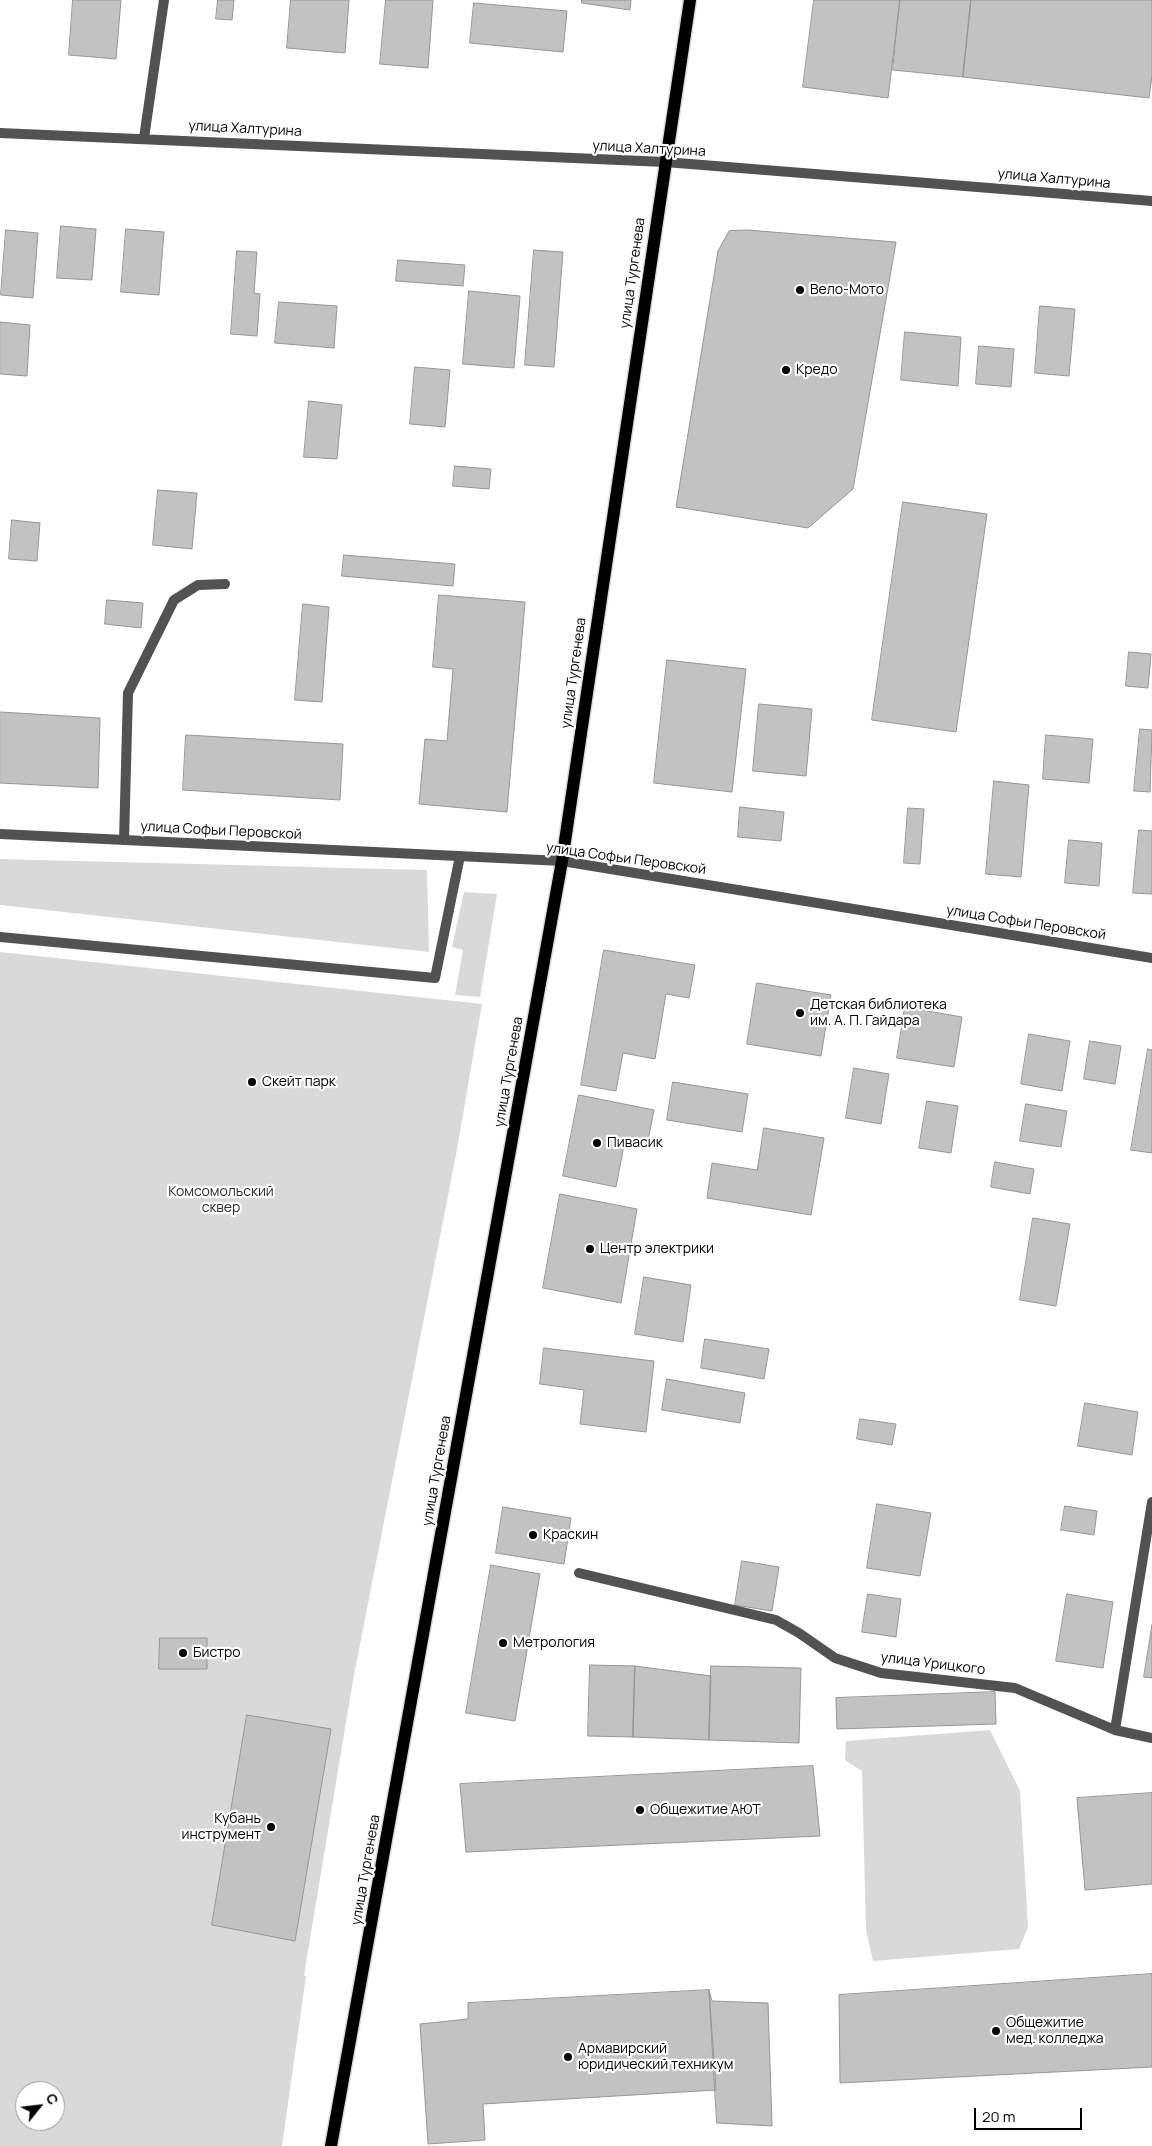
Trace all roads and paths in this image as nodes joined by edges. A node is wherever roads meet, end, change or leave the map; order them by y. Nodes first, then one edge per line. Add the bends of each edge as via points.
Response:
1 (164, 0) edge
2 (690, 0) edge
3 (0, 133) edge
4 (144, 138) junction
5 (665, 162) junction
6 (1152, 201) edge
7 (225, 584) dead end
8 (0, 834) edge
9 (124, 840) junction
10 (460, 856) junction
11 (562, 861) junction
12 (0, 937) edge
13 (1152, 958) edge
14 (1152, 1502) edge
15 (579, 1573) dead end
16 (1115, 1730) junction
17 (1152, 1738) edge
18 (331, 2146) edge

1 - 4 street
2 - 5 main road, улица Тургенева
3 - 4 street, улица Халтурина
4 - 5 street, улица Халтурина
5 - 6 street, улица Халтурина
5 - 11 main road, улица Тургенева
7 - 9 street via 198,585 174,600 128,693
8 - 9 street, улица Софьи Перовской
9 - 10 street, улица Софьи Перовской
10 - 11 street, улица Софьи Перовской
10 - 12 street via 435,978
11 - 13 street, улица Софьи Перовской
11 - 18 main road, улица Тургенева
14 - 16 street
15 - 16 street, улица Урицкого via 776,1620 835,1658 881,1673 1015,1688
16 - 17 street, улица Урицкого

